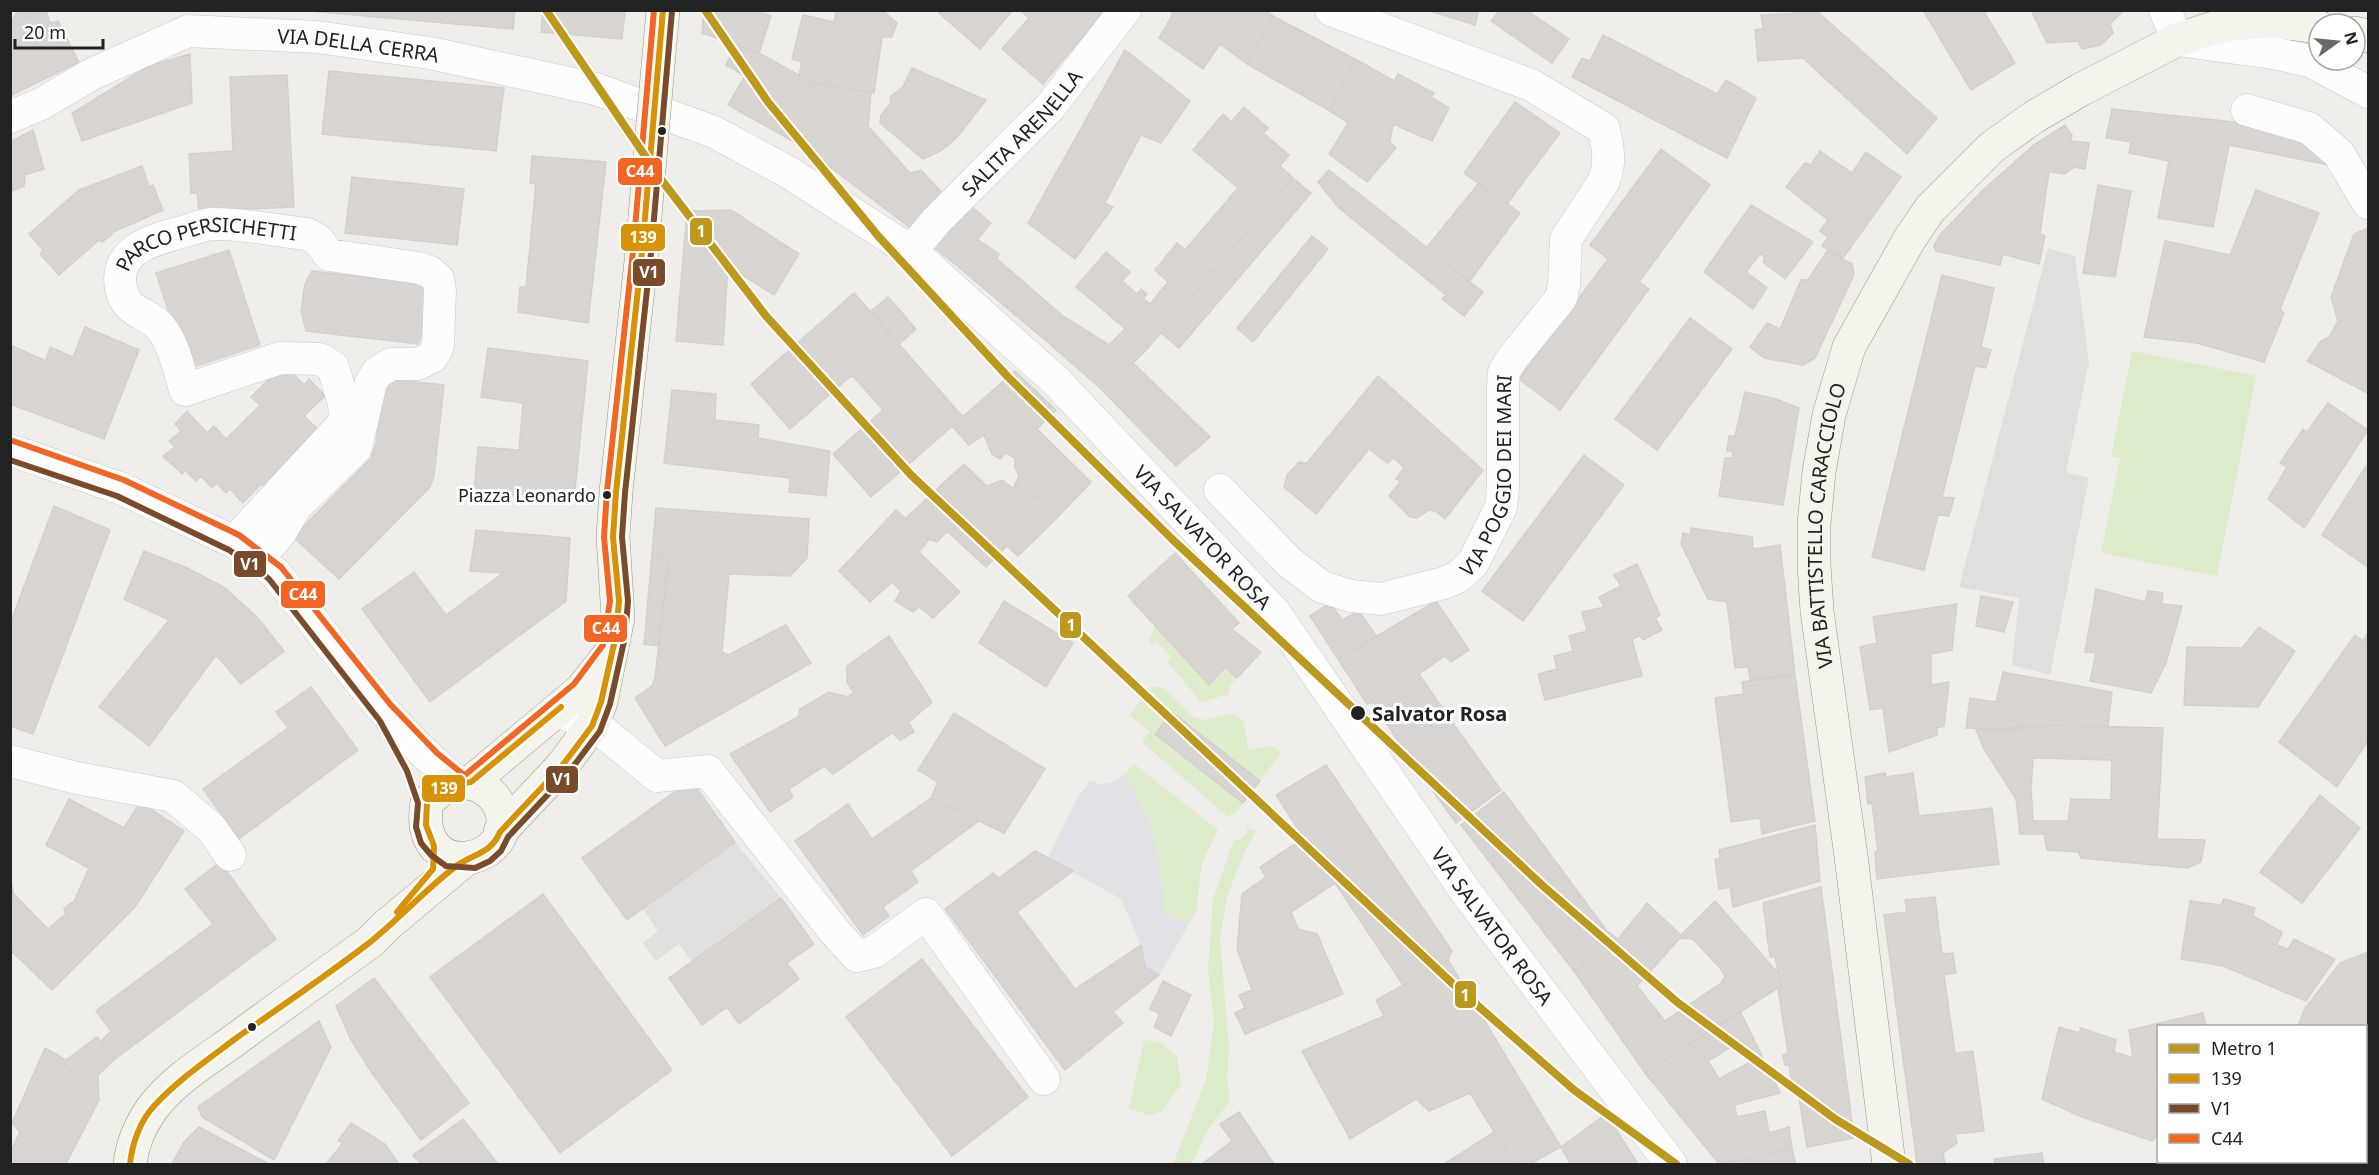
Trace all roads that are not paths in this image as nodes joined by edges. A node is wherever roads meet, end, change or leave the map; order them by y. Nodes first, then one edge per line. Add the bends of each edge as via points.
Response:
1 (663, 10) edge
2 (1125, 10) edge
3 (1331, 10) edge
4 (2165, 10) edge
5 (2307, 26) edge
6 (2177, 40) junction
7 (2368, 92) edge
8 (2247, 110) dead end
9 (10, 117) edge
10 (714, 132) joint
11 (2368, 203) edge
12 (911, 251) junction
13 (10, 450) edge
14 (1220, 490) dead end
15 (246, 551) junction
16 (612, 649) junction
17 (558, 710) junction
18 (388, 716) junction
19 (592, 726) junction
20 (10, 761) edge
21 (464, 782) junction
22 (427, 802) junction
23 (500, 832) junction
24 (434, 846) junction
25 (230, 855) dead end
26 (466, 859) junction
27 (378, 933) junction
28 (1044, 1079) dead end
29 (130, 1164) edge
30 (1671, 1164) edge
31 (1889, 1164) edge

1 - 16 street, bridge via 616,492 613,537 619,601
2 - 12 street, SALITA ARENELLA via 1050,107
3 - 14 street, VIA POGGIO DEI MARI via 1531,85 1604,129 1610,160 1604,181 1566,239 1561,298 1504,372 1501,507 1467,570 1419,591 1381,599 1351,596 1305,576
4 - 6 street
5 - 6 street, VIA BATTISTELLO CARACCIOLO via 2271,21 2231,24
6 - 7 street via 2310,61
6 - 31 street, VIA BATTISTELLO CARACCIOLO via 2034,117 1962,175 1930,209 1909,240 1849,347 1834,394 1814,524 1817,610
8 - 11 street via 2309,128 2339,154
9 - 10 street, VIA DELLA CERRA via 92,74 188,31 317,37 430,53 596,90
10 - 12 street, VIA SALVATOR ROSA via 788,172
12 - 30 street, VIA SALVATOR ROSA via 1056,381 1275,613 1466,892
13 - 15 street via 120,488
15 - 15 street, PARCO PERSICHETTI via 345,422 333,367 320,359 280,358 185,390 160,325 136,312 124,297 122,268 132,252 151,239 215,223 308,234 329,255 430,272 438,279 440,290 438,346 432,357 418,364 391,364 378,372 371,382 356,448 296,507 280,533
15 - 18 street via 275,573
16 - 17 street via 581,690
16 - 19 street
17 - 19 street
17 - 21 street
18 - 21 street via 437,765
18 - 22 street via 415,767
19 - 23 street via 562,766
19 - 28 street via 657,776 708,771 857,956 874,952 926,914
20 - 25 street via 173,796 211,828
21 - 22 street via 445,786
21 - 23 street via 486,789 495,798 501,810
22 - 24 street via 425,825
23 - 26 street via 485,853
24 - 26 street via 448,857
24 - 27 street via 433,869
26 - 27 street
27 - 29 street via 170,1090 141,1126

